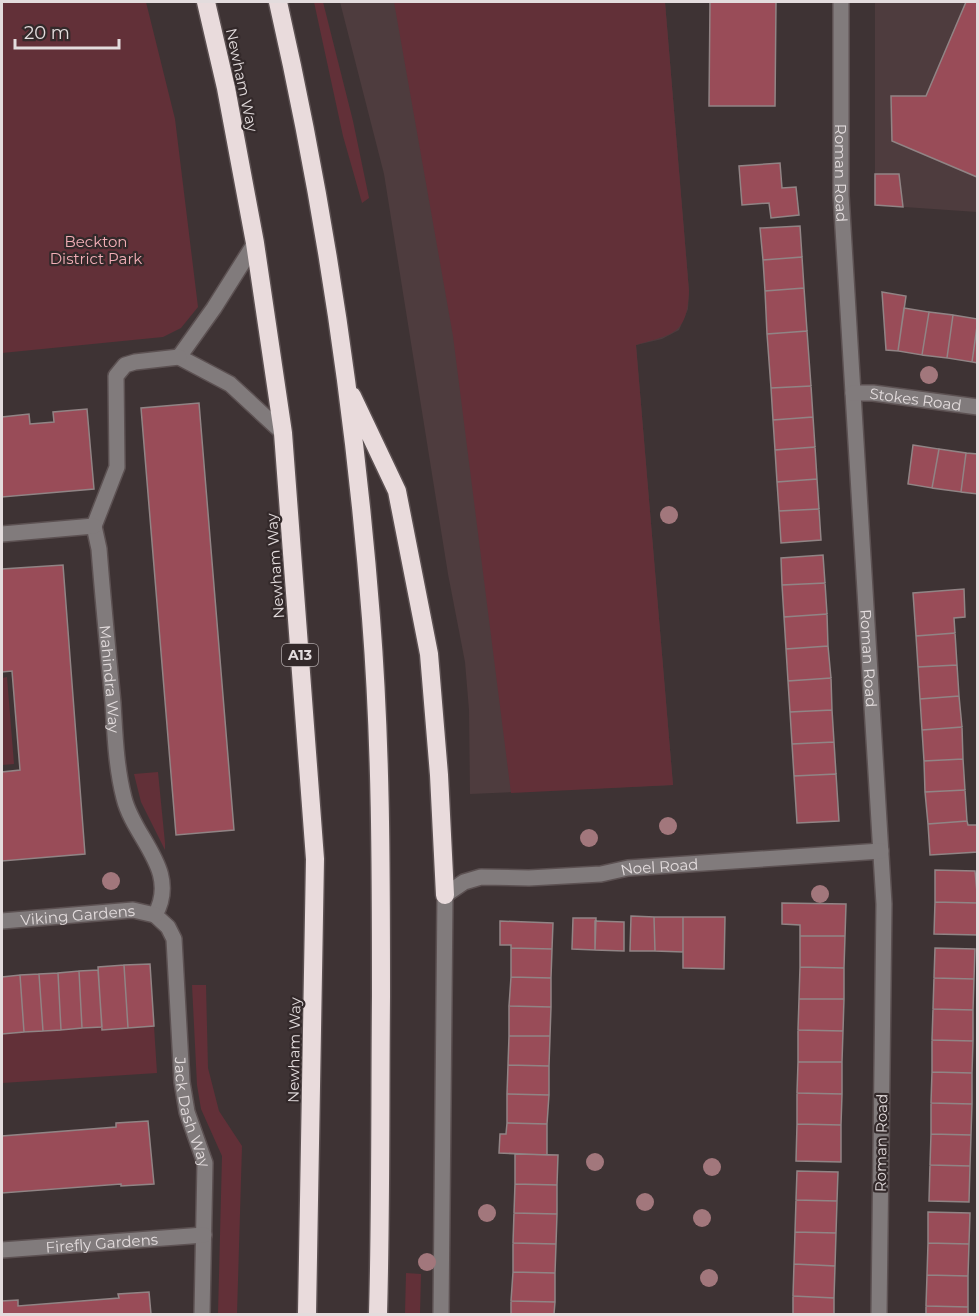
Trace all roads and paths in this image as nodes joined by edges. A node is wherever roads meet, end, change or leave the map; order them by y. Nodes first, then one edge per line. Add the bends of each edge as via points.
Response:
1 (206, 2) edge
2 (278, 2) edge
3 (841, 2) edge
4 (255, 243) junction
5 (179, 357) junction
6 (346, 383) junction
7 (853, 393) junction
8 (978, 407) edge
9 (283, 433) junction
10 (94, 526) junction
11 (2, 534) edge
12 (881, 852) junction
13 (445, 896) junction
14 (155, 915) junction
15 (2, 921) edge
16 (204, 1235) junction
17 (2, 1250) edge
18 (202, 1314) edge
19 (307, 1314) edge
20 (378, 1314) edge
21 (441, 1314) edge
22 (879, 1314) edge

1 - 4 highway, Newham Way / A13
2 - 6 highway via 301,103
3 - 7 street, Roman Road via 842,195
4 - 5 street
4 - 9 highway, Newham Way / A13
5 - 9 street via 230,384
5 - 10 street via 135,362 124,366 116,376 117,467
6 - 13 highway via 397,491 416,582 429,654
6 - 20 highway via 371,618 381,831
7 - 8 street, Stokes Road
7 - 12 street, Roman Road
9 - 19 highway, Newham Way / A13 via 315,859
10 - 11 street
10 - 14 street, Mahindra Way via 118,764 124,800 158,863 162,903
12 - 13 street, Noel Road via 628,868 601,874 481,877 464,882
12 - 22 street, Roman Road via 884,904
13 - 21 street
14 - 15 street, Viking Gardens via 133,910
14 - 16 street, Jack Dash Way via 174,939 182,1082 187,1112 205,1163
16 - 17 street, Firefly Gardens
16 - 18 street, Jack Dash Way

